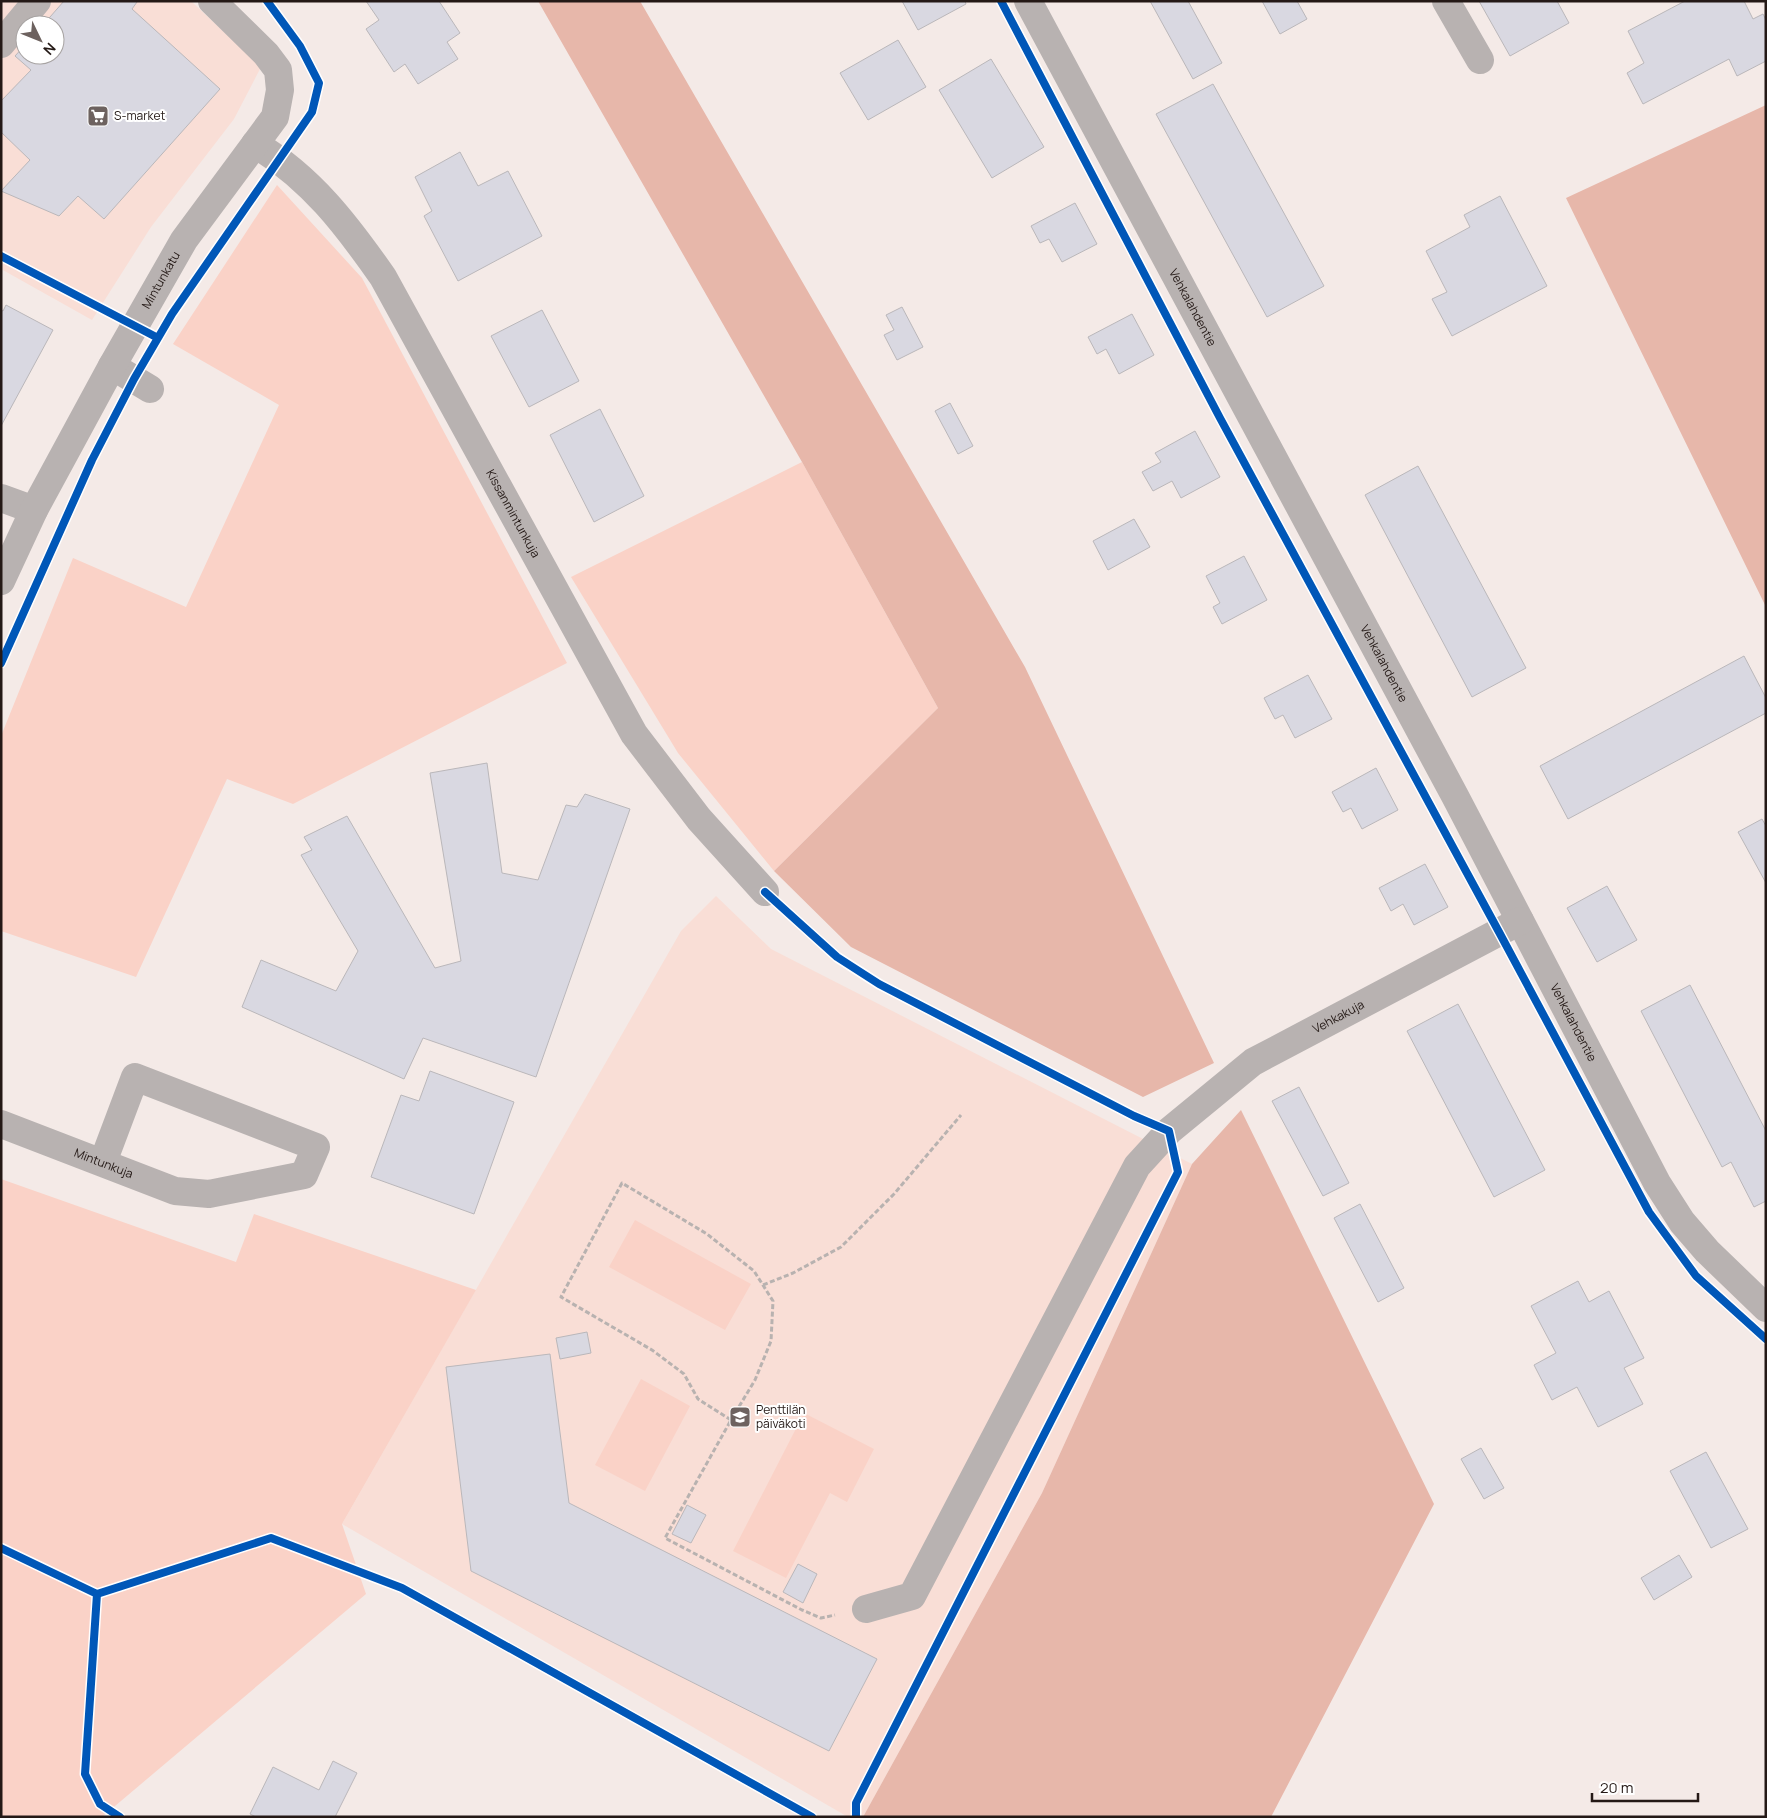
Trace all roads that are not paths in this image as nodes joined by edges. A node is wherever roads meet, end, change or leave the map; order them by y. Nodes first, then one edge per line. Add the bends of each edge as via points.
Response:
1 (37, 1) edge
2 (212, 1) edge
3 (1028, 1) edge
4 (1446, 1) edge
5 (1, 44) edge
6 (1480, 60) dead end
7 (255, 144) junction
8 (112, 366) junction
9 (150, 388) dead end
10 (1, 498) edge
11 (34, 510) junction
12 (1, 580) edge
13 (765, 892) dead end
14 (1520, 921) junction
15 (1, 1124) edge
16 (103, 1162) junction
17 (1764, 1303) edge
18 (866, 1609) road end

1 - 5 street
2 - 7 street, Mintunkatu via 278,70 280,90 275,117
3 - 14 street, Vehkalahdentie
4 - 6 street
7 - 8 street, Mintunkatu via 184,240
7 - 13 street, Kissanmintunkuja via 279,158 320,196 356,238 383,277 634,734 699,819
8 - 9 street
8 - 11 street, Mintunkatu
10 - 11 street
11 - 12 street, Mintunkatu
14 - 17 street, Vehkalahdentie via 1657,1183 1682,1222
14 - 18 street, Vehkakuja via 1253,1062 1169,1131 1136,1166 912,1596
15 - 16 street, Mintunkuja
16 - 16 street, Mintunkuja via 175,1191 209,1194 304,1175 316,1147 135,1077

